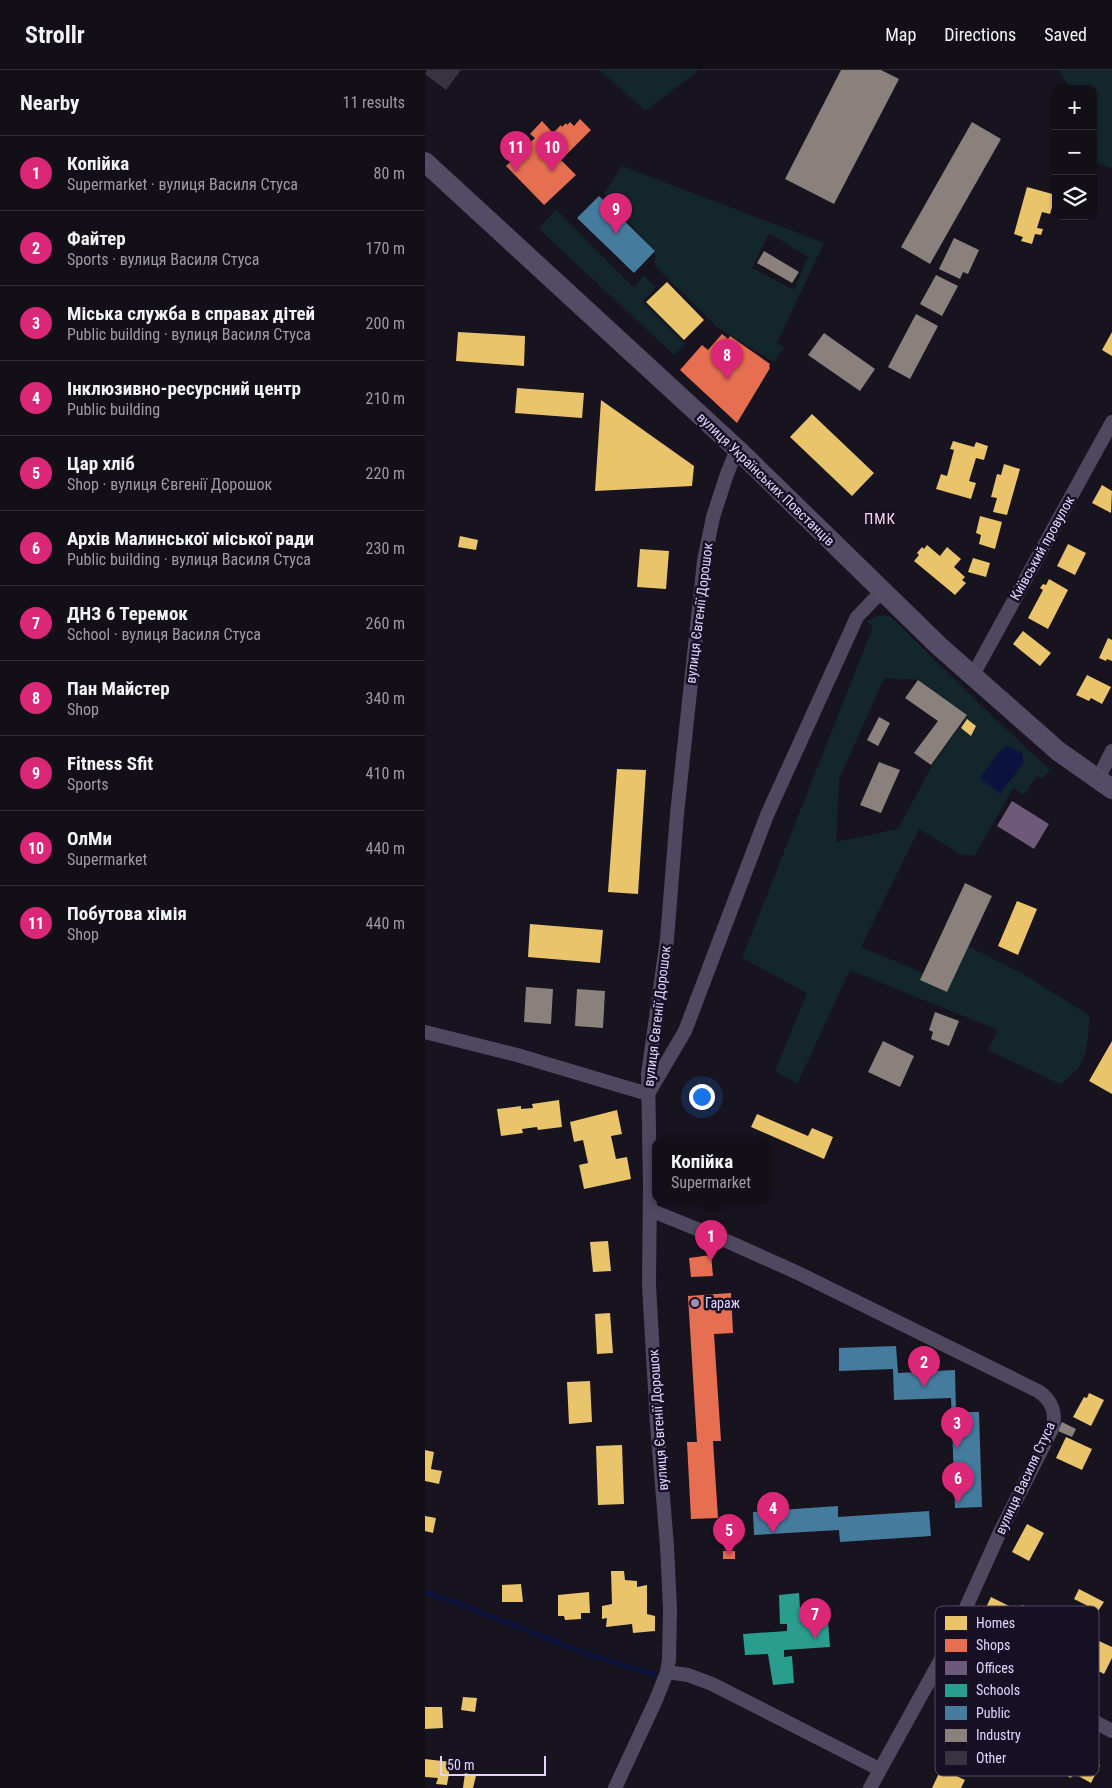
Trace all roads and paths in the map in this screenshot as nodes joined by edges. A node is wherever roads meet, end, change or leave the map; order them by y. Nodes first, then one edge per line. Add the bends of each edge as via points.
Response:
1 (425, 162) edge
2 (1112, 422) edge
3 (737, 449) junction
4 (882, 591) junction
5 (973, 675) junction
6 (1112, 751) edge
7 (1105, 784) edge
8 (425, 1032) edge
9 (648, 1094) junction
10 (651, 1210) junction
11 (967, 1606) edge
12 (935, 1670) edge
13 (667, 1672) junction
14 (1099, 1724) edge
15 (1112, 1731) edge
16 (879, 1770) junction
17 (615, 1788) edge
18 (870, 1788) edge

1 - 3 street, вулиця Українських Повстанців
2 - 5 street, Київський провулок
3 - 4 street, вулиця Українських Повстанців
3 - 9 street, вулиця Євгенії Дорошок via 713,517 704,560 667,939 650,1054
4 - 5 street, вулиця Українських Повстанців
4 - 9 street via 857,617 767,815 685,1031
5 - 7 street, вулиця Українських Повстанців via 1058,751
6 - 7 street
8 - 9 street
9 - 10 street, вулиця Євгенії Дорошок
10 - 11 street, вулиця Василя Стуса via 798,1273 1038,1391 1049,1402 1055,1416 1052,1430
10 - 13 street, вулиця Євгенії Дорошок via 649,1286 669,1609
12 - 16 street, вулиця Василя Стуса
13 - 16 street via 688,1675 712,1684
13 - 17 street, вулиця Євгенії Дорошок
14 - 15 street
16 - 18 street, вулиця Василя Стуса

